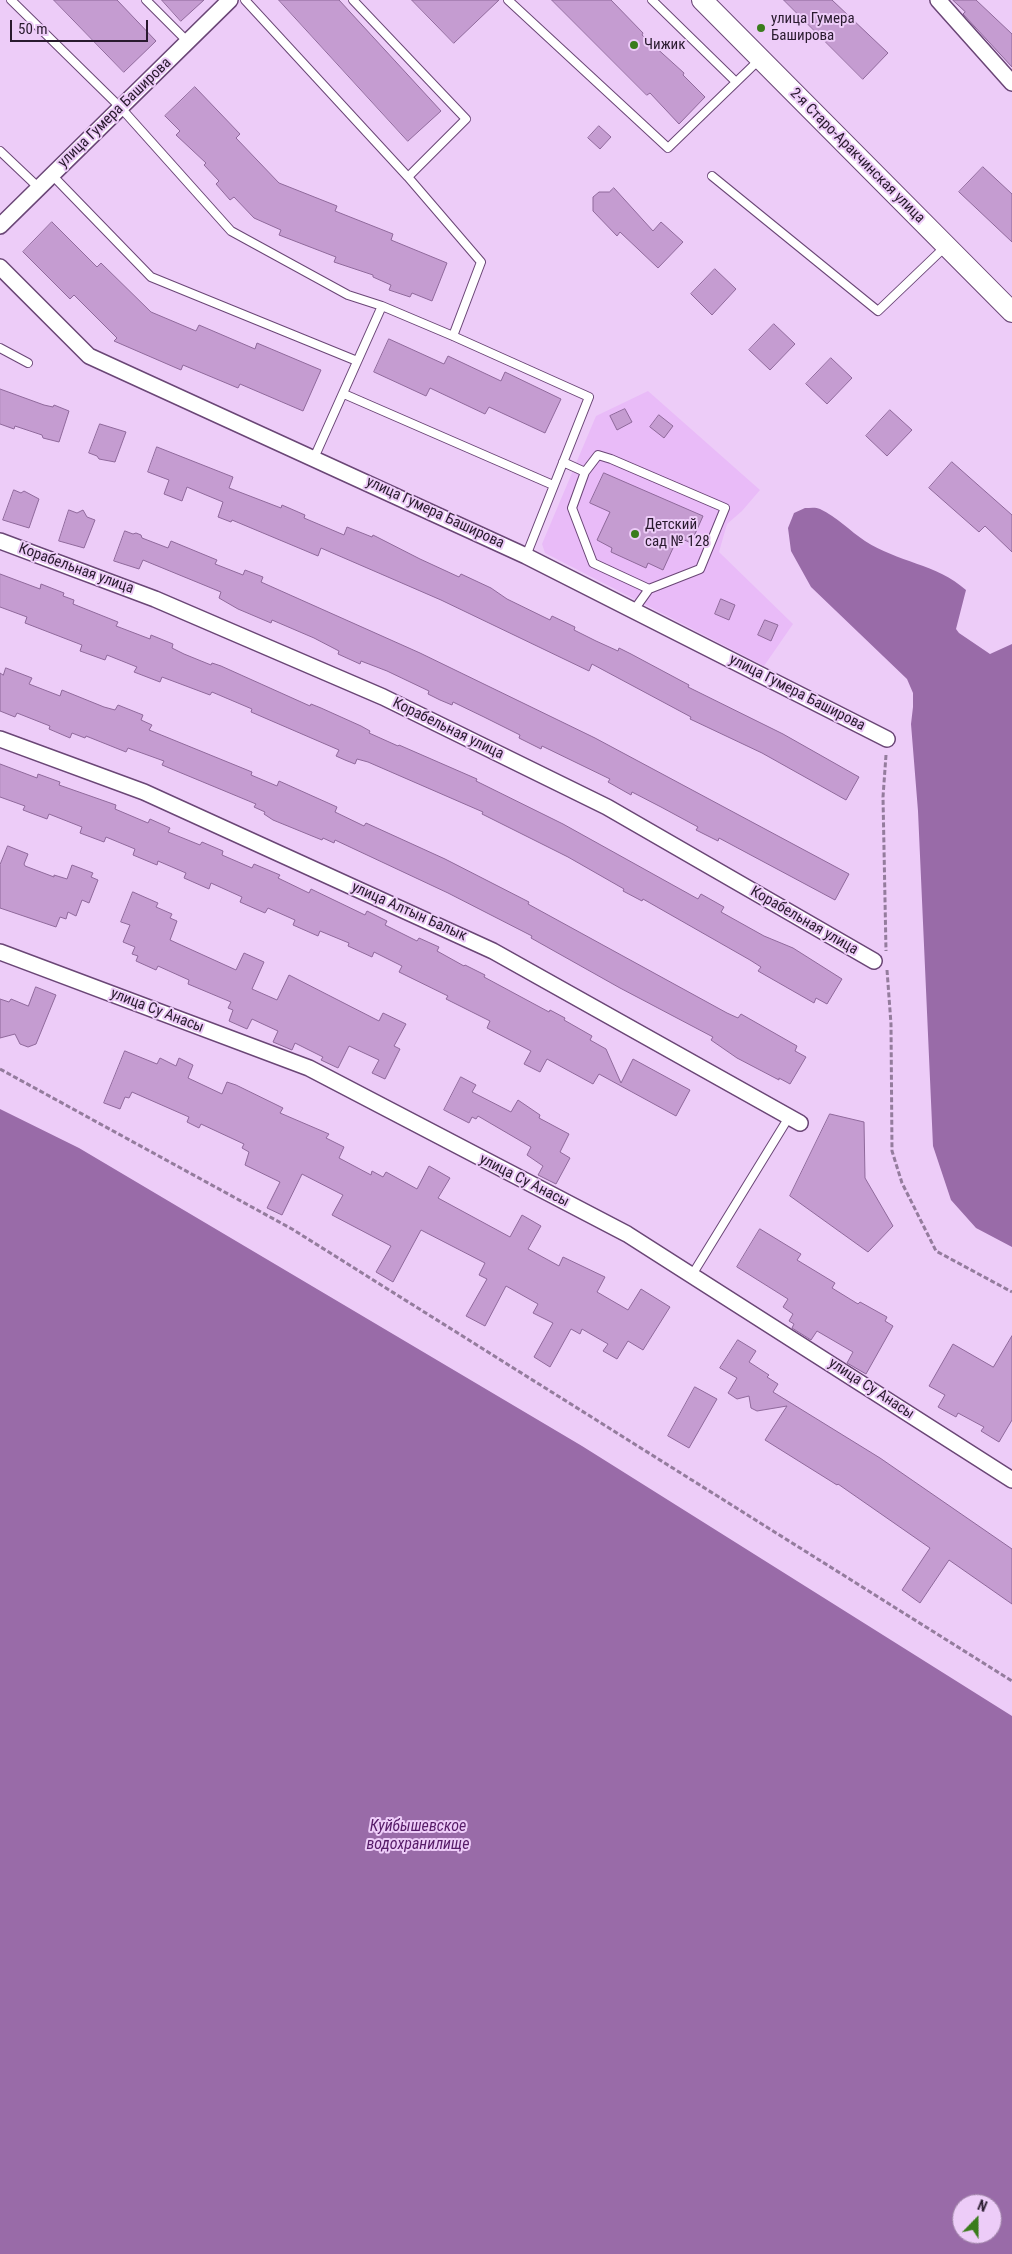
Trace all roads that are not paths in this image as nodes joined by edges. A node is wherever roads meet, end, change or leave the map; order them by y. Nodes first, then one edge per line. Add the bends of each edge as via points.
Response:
1 (11, 0) edge
2 (146, 0) edge
3 (230, 0) edge
4 (245, 0) edge
5 (353, 0) edge
6 (508, 0) edge
7 (652, 0) edge
8 (702, 0) edge
9 (938, 0) edge
10 (188, 42) junction
11 (760, 59) junction
12 (735, 81) junction
13 (1012, 83) edge
14 (121, 108) junction
15 (0, 151) edge
16 (52, 175) junction
17 (712, 176) dead end
18 (408, 177) junction
19 (39, 188) junction
20 (0, 226) edge
21 (946, 246) junction
22 (0, 267) edge
23 (382, 306) junction
24 (1012, 312) edge
25 (453, 336) junction
26 (0, 348) edge
27 (357, 362) junction
28 (28, 363) dead end
29 (344, 394) junction
30 (314, 458) junction
31 (563, 462) junction
32 (585, 472) junction
33 (553, 485) junction
34 (0, 541) edge
35 (526, 556) junction
36 (649, 589) junction
37 (634, 610) junction
38 (0, 739) edge
39 (887, 739) road end
40 (0, 952) edge
41 (882, 962) road end
42 (794, 1120) joint
43 (692, 1275) junction
44 (1012, 1480) edge

1 - 14 lane
2 - 10 lane
3 - 10 street, улица Гумера Баширова
4 - 18 lane
5 - 18 lane via 466,119
6 - 12 lane via 668,148
7 - 12 lane
8 - 11 main road, 2-я Старо-Аракчинская улица
9 - 13 street
10 - 14 street, улица Гумера Баширова
11 - 12 lane
11 - 21 main road, 2-я Старо-Аракчинская улица
14 - 16 street, улица Гумера Баширова
14 - 23 lane via 230,231 348,295
15 - 19 lane
16 - 19 street, улица Гумера Баширова
16 - 27 lane via 151,278
17 - 21 lane via 878,310
18 - 25 lane via 481,262
19 - 20 street, улица Гумера Баширова
21 - 24 main road, 2-я Старо-Аракчинская улица
22 - 30 street, улица Гумера Баширова via 89,356
23 - 25 lane
23 - 27 lane
25 - 31 lane via 589,397
26 - 28 lane
27 - 29 lane
29 - 30 lane
29 - 33 lane
30 - 35 street, улица Гумера Баширова
31 - 32 lane
31 - 33 lane
32 - 36 lane via 572,508 592,563
32 - 36 lane via 598,455 611,458 725,508 700,569
33 - 35 lane
34 - 41 street, Корабельная улица via 155,599 383,697 607,807
35 - 37 street, улица Гумера Баширова
36 - 37 lane
37 - 39 street, улица Гумера Баширова
38 - 42 street, улица Алтын Балык via 144,792 493,950
40 - 43 street, улица Су Анасы via 309,1068 627,1234
42 - 43 lane
43 - 44 street, улица Су Анасы

